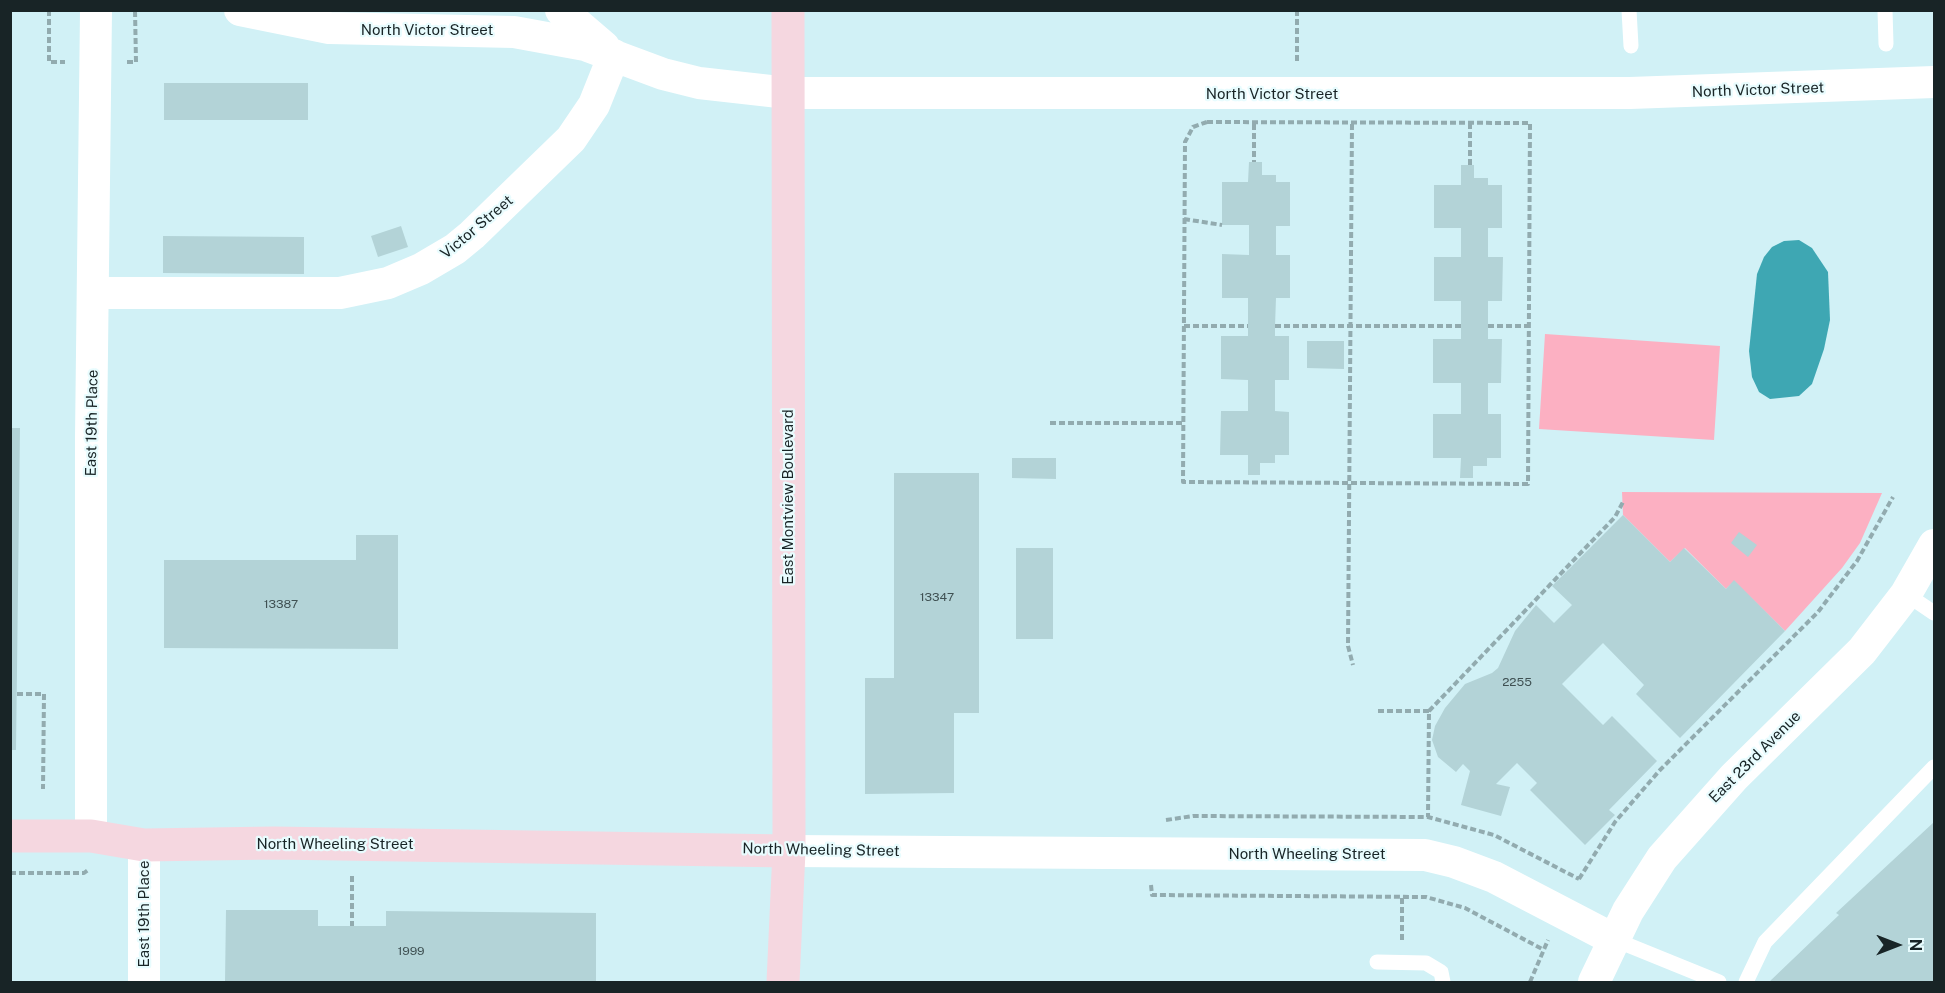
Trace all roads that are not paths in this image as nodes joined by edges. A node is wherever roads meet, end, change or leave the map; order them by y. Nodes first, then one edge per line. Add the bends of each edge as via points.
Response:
1 (96, 10) edge
2 (240, 10) edge
3 (561, 10) edge
4 (788, 10) edge
5 (1629, 10) edge
6 (1885, 10) edge
7 (1886, 44) dead end
8 (1631, 46) dead end
9 (614, 55) junction
10 (1935, 82) edge
11 (788, 93) junction
12 (93, 293) junction
13 (1935, 545) edge
14 (1906, 594) junction
15 (1935, 613) edge
16 (1935, 767) edge
17 (10, 836) edge
18 (91, 836) junction
19 (144, 844) junction
20 (789, 851) junction
21 (1613, 939) junction
22 (1377, 962) dead end
23 (144, 982) edge
24 (783, 982) edge
25 (1443, 982) edge
26 (1594, 982) edge
27 (1719, 982) edge
28 (1746, 982) edge

1 - 12 street, East 19th Place
2 - 9 street, North Victor Street via 329,28 514,32 566,40
3 - 9 street, North Victor Street
4 - 11 street, East Montview Boulevard
5 - 8 lane
6 - 7 lane
9 - 11 street, North Victor Street via 699,83
9 - 12 street, Victor Street via 594,105 571,139 455,249 421,269 388,283 340,293
10 - 11 street, North Victor Street via 1630,93
11 - 20 street, East Montview Boulevard
12 - 18 street, East 19th Place
13 - 14 street, East 23rd Avenue
14 - 15 lane
14 - 21 street, East 23rd Avenue via 1862,651 1690,824 1662,858
16 - 28 lane via 1765,942
17 - 18 street, North Wheeling Street
18 - 19 street, North Wheeling Street
19 - 20 street, North Wheeling Street
19 - 23 street, East 19th Place
20 - 21 street, North Wheeling Street via 1434,856 1494,877
20 - 24 street, East Montview Boulevard
21 - 26 street, East 23rd Avenue
21 - 27 lane
22 - 25 lane via 1426,963 1441,972

